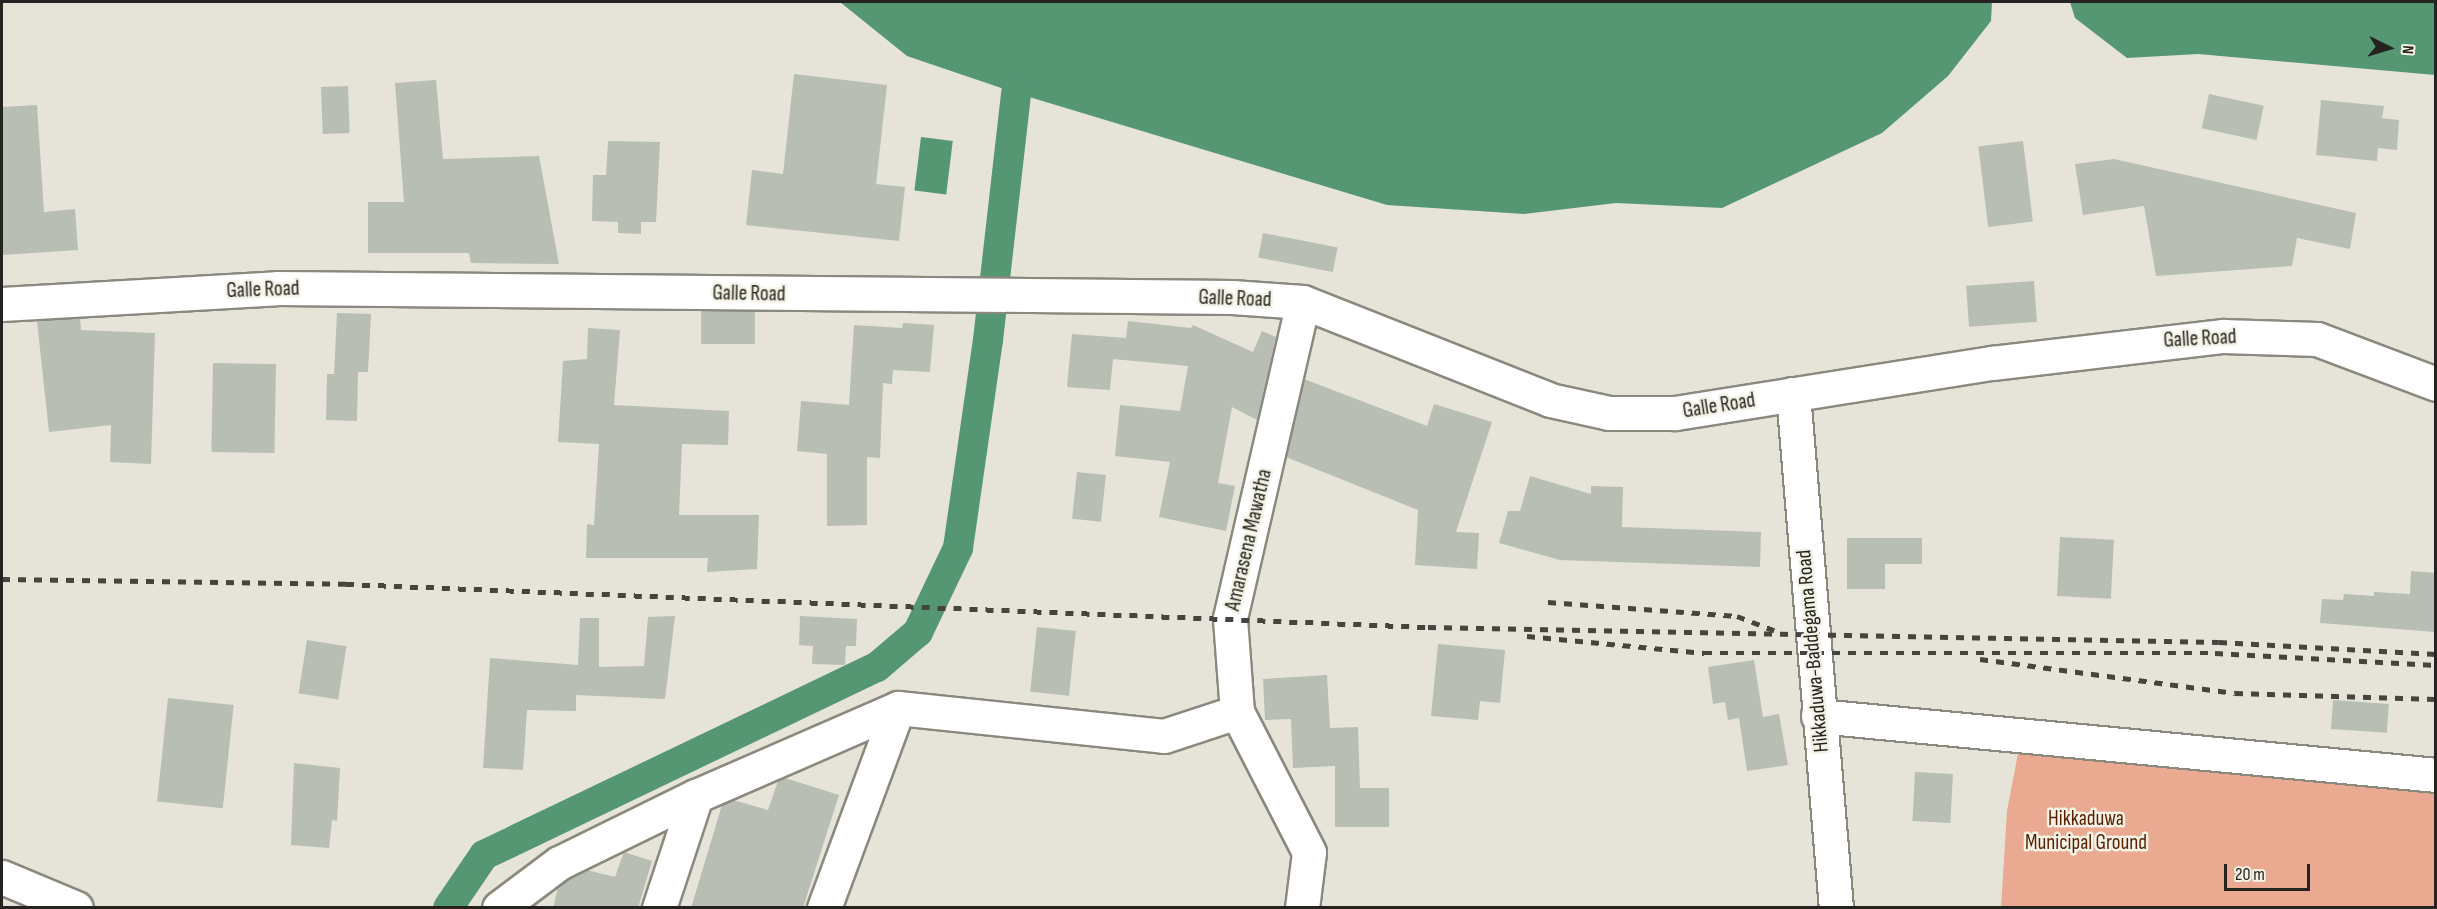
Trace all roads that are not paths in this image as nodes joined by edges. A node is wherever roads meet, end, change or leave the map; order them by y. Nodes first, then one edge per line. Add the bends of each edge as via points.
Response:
1 (1303, 302) junction
2 (2, 304) edge
3 (2436, 384) edge
4 (1793, 394) junction
5 (898, 708) junction
6 (1237, 712) junction
7 (1818, 716) junction
8 (2436, 775) edge
9 (696, 796) junction
10 (2, 878) edge
11 (76, 908) edge
12 (499, 908) edge
13 (659, 908) edge
14 (824, 908) edge
15 (1302, 908) edge
16 (1836, 908) edge

1 - 2 main road, Galle Road via 1232,297 277,288
1 - 4 main road, Galle Road via 1550,400 1610,413 1675,413
1 - 6 main road, Amarasena Mawatha via 1230,618
3 - 4 main road, Galle Road via 2317,339 2223,336 1992,363
4 - 7 main road, Hikkaduwa-Baddegama Road
5 - 6 main road via 1164,735
5 - 9 main road
5 - 14 main road
6 - 15 main road, Amarasena Mawatha via 1309,852
7 - 8 main road
7 - 16 main road, Hikkaduwa-Baddegama Road
9 - 12 main road via 559,863
9 - 13 main road
10 - 11 main road

